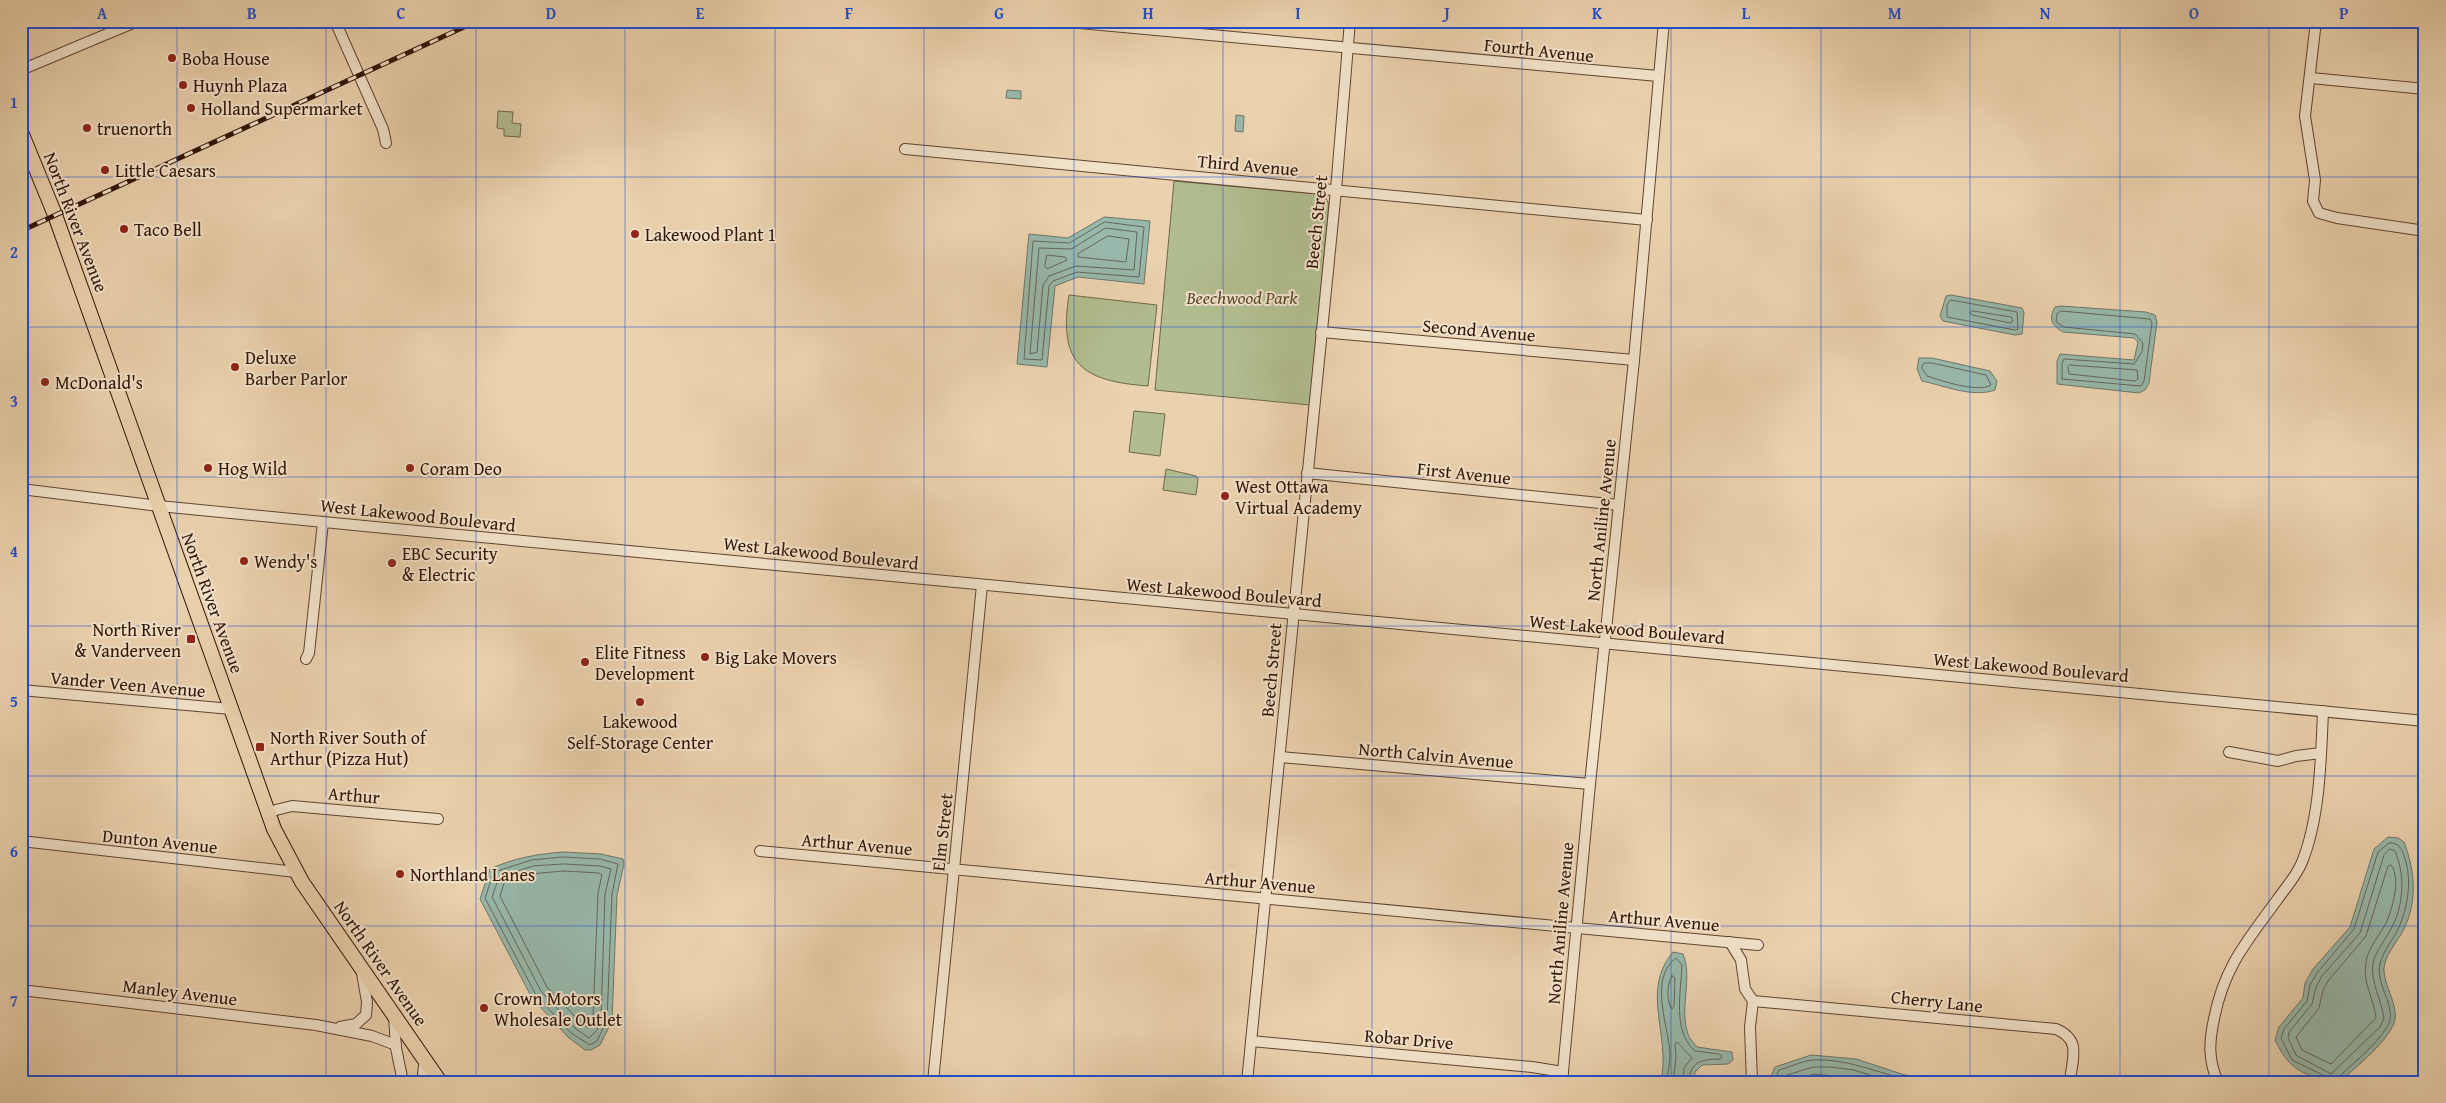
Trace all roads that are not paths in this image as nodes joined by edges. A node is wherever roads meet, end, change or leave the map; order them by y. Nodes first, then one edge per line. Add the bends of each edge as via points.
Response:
1 (138, 21) edge
2 (335, 21) edge
3 (1058, 21) edge
4 (1350, 21) edge
5 (1664, 21) edge
6 (2316, 21) edge
7 (1347, 48) junction
8 (21, 70) edge
9 (1658, 76) junction
10 (2310, 78) junction
11 (2425, 89) edge
12 (21, 132) edge
13 (386, 143) dead end
14 (905, 150) dead end
15 (1336, 190) junction
16 (1647, 220) junction
17 (2425, 231) edge
18 (1321, 332) junction
19 (1634, 360) junction
20 (1307, 473) junction
21 (21, 489) edge
22 (1618, 504) junction
23 (159, 506) junction
24 (323, 522) junction
25 (982, 585) junction
26 (1293, 615) junction
27 (1605, 643) junction
28 (306, 659) dead end
29 (21, 690) edge
30 (231, 709) junction
31 (2323, 711) junction
32 (2425, 721) edge
33 (2229, 752) dead end
34 (2321, 753) junction
35 (1280, 758) junction
36 (1590, 784) junction
37 (268, 812) junction
38 (438, 819) dead end
39 (21, 841) edge
40 (760, 851) dead end
41 (955, 869) junction
42 (296, 872) junction
43 (1264, 899) junction
44 (1576, 928) junction
45 (1730, 942) junction
46 (1758, 945) dead end
47 (361, 968) junction
48 (21, 990) edge
49 (1753, 1001) junction
50 (394, 1015) junction
51 (334, 1028) junction
52 (1251, 1041) junction
53 (396, 1045) junction
54 (425, 1058) junction
55 (1563, 1077) edge
56 (403, 1082) edge
57 (422, 1082) edge
58 (440, 1082) edge
59 (933, 1082) edge
60 (1247, 1082) edge
61 (1752, 1082) edge
62 (2070, 1082) edge
63 (2218, 1082) edge

1 - 8 street
2 - 13 street via 383,129
3 - 7 street, Fourth Avenue
4 - 7 street, Beech Street
5 - 9 street, North Aniline Avenue
6 - 10 street
7 - 9 street, Fourth Avenue
7 - 15 street, Beech Street
9 - 16 street, North Aniline Avenue
10 - 11 street
10 - 17 street via 2305,116 2315,172 2313,201 2319,213
12 - 23 main road, North River Avenue via 55,216
14 - 15 street, Third Avenue
15 - 16 street, Third Avenue
15 - 18 street, Beech Street
16 - 19 street, North Aniline Avenue
18 - 19 street, Second Avenue
18 - 20 street, Beech Street
19 - 22 street, North Aniline Avenue
20 - 22 street, First Avenue
20 - 26 street, Beech Street
21 - 23 street, West Lakewood Boulevard
22 - 27 street, North Aniline Avenue
23 - 24 street, West Lakewood Boulevard
23 - 30 main road, North River Avenue
24 - 25 street, West Lakewood Boulevard
24 - 28 street via 310,653
25 - 26 street, West Lakewood Boulevard
25 - 41 street, Elm Street
26 - 27 street, West Lakewood Boulevard
26 - 35 street, Beech Street
27 - 31 street, West Lakewood Boulevard
27 - 36 street, North Aniline Avenue
29 - 30 street, Vander Veen Avenue
30 - 37 main road, North River Avenue
31 - 32 street, West Lakewood Boulevard
31 - 34 street
33 - 34 street via 2278,761
34 - 63 street via 2312,824 2303,860 2291,884 2230,965 2217,1002 2209,1044
35 - 36 street, North Calvin Avenue
35 - 43 street, Beech Street
36 - 44 street, North Aniline Avenue
37 - 38 street, Arthur via 292,806
37 - 42 main road, North River Avenue
39 - 42 street, Dunton Avenue
40 - 41 street, Arthur Avenue
41 - 43 street, Arthur Avenue
41 - 59 street, Elm Street
42 - 47 main road, North River Avenue
43 - 44 street, Arthur Avenue
43 - 52 street, Beech Street
44 - 45 street, Arthur Avenue
44 - 55 street, North Aniline Avenue
45 - 46 street, Arthur Avenue
45 - 49 street via 1741,960 1745,989
47 - 50 main road, North River Avenue
47 - 51 street, Manley Avenue via 366,1015 356,1024
48 - 51 street, Manley Avenue
49 - 61 street via 1750,1028
49 - 62 street, Cherry Lane via 2056,1029 2068,1034 2073,1043
50 - 53 street
50 - 54 main road, North River Avenue
51 - 53 street, Manley Avenue
52 - 55 street, Robar Drive via 1532,1067
52 - 60 street, Beech Street
53 - 56 street
54 - 57 street
54 - 58 main road, North River Avenue

